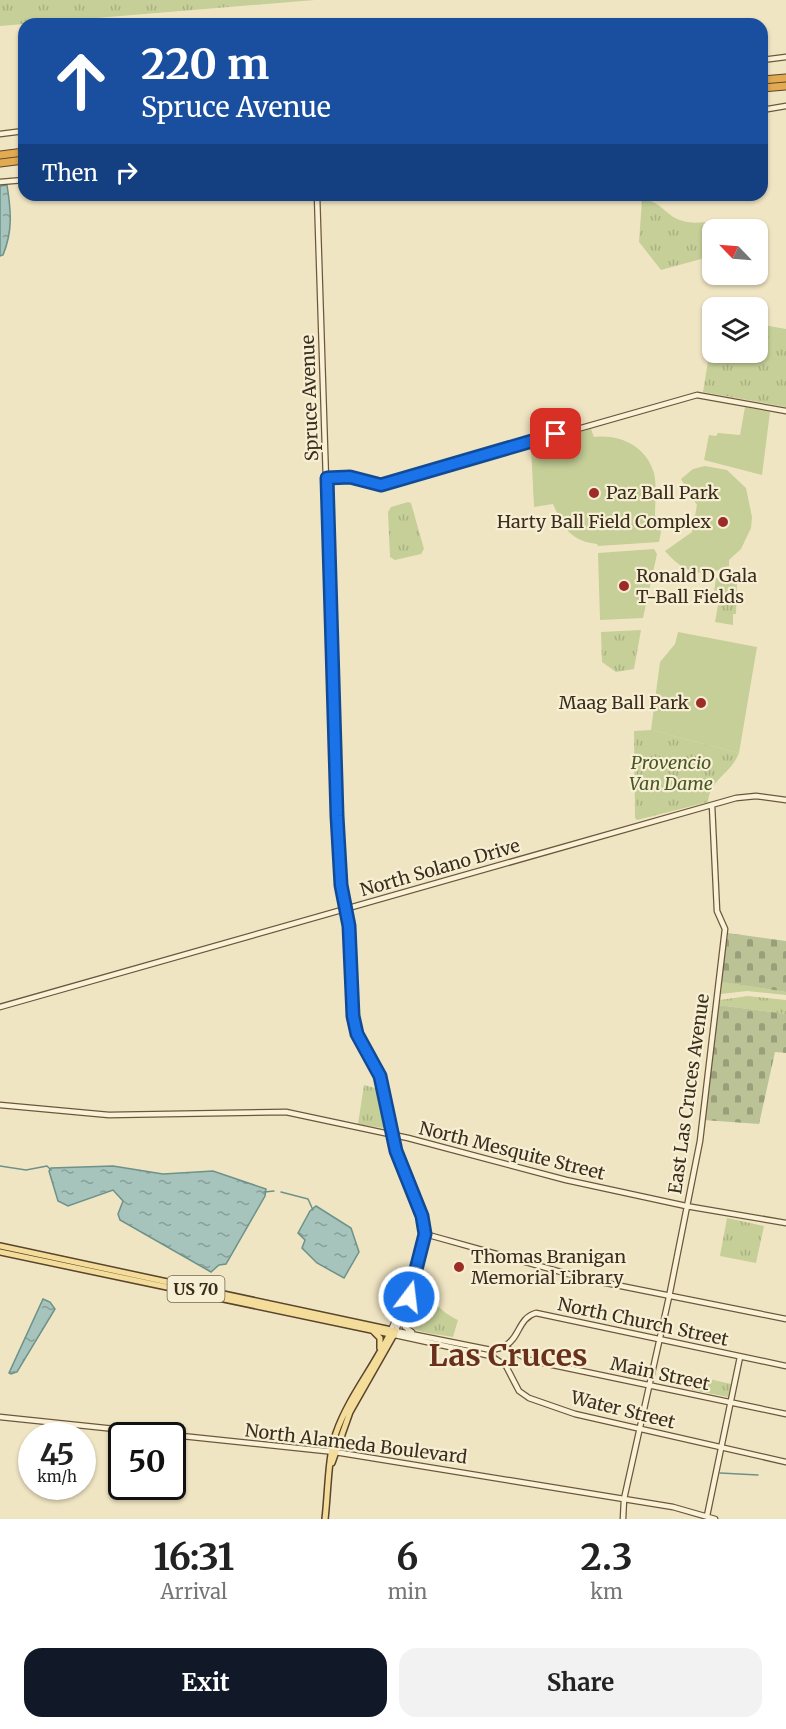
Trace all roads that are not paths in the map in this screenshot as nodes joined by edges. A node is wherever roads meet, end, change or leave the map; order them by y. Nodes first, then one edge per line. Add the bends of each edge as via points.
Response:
1 (786, 57) edge
2 (768, 59) edge
3 (786, 78) edge
4 (768, 80) edge
5 (786, 86) edge
6 (768, 88) edge
7 (786, 106) edge
8 (768, 109) edge
9 (18, 132) edge
10 (0, 134) edge
11 (18, 152) edge
12 (0, 154) edge
13 (18, 161) edge
14 (0, 163) edge
15 (18, 180) edge
16 (0, 182) edge
17 (317, 201) edge
18 (786, 411) edge
19 (327, 478) junction
20 (786, 800) edge
21 (712, 805) junction
22 (346, 909) junction
23 (0, 1007) edge
24 (0, 1105) edge
25 (393, 1135) junction
26 (686, 1206) junction
27 (786, 1223) edge
28 (425, 1234) junction
29 (0, 1246) edge
30 (0, 1252) edge
31 (409, 1291) junction
32 (669, 1297) junction
33 (540, 1314) junction
34 (401, 1317) junction
35 (786, 1319) edge
36 (373, 1331) junction
37 (393, 1332) junction
38 (415, 1334) junction
39 (659, 1339) junction
40 (505, 1347) junction
41 (499, 1350) junction
42 (512, 1351) junction
43 (379, 1353) junction
44 (740, 1357) junction
45 (529, 1359) junction
46 (499, 1361) junction
47 (510, 1362) junction
48 (786, 1366) edge
49 (648, 1385) junction
50 (522, 1392) junction
51 (730, 1402) junction
52 (786, 1414) edge
53 (0, 1417) edge
54 (639, 1428) junction
55 (721, 1447) junction
56 (333, 1452) junction
57 (786, 1462) edge
58 (624, 1499) junction
59 (707, 1516) junction
60 (325, 1519) edge
61 (623, 1519) edge
62 (715, 1519) edge

1 - 2 street
3 - 4 highway
5 - 6 highway
7 - 8 street
9 - 10 street
11 - 12 highway
13 - 14 highway
15 - 16 street
17 - 19 street, Spruce Avenue
18 - 19 street via 697,395 381,485 350,477
19 - 22 street, Spruce Avenue via 336,798
20 - 21 street, North Solano Drive via 746,796
21 - 22 street, North Solano Drive
21 - 26 street, East Las Cruces Avenue via 717,911 725,929 700,1141
22 - 23 street, North Solano Drive
22 - 25 street, Spruce Avenue via 356,1030 380,1076
24 - 25 street, North Mesquite Street via 109,1115 286,1112
25 - 26 street, North Mesquite Street
25 - 28 street, Spruce Avenue
26 - 27 street, North Mesquite Street
26 - 32 street, East Las Cruces Avenue
28 - 31 street
28 - 32 street via 542,1268
29 - 37 main road, US 70
30 - 36 main road, US 70
31 - 34 street
31 - 37 street
32 - 35 street
32 - 39 street, East Las Cruces Avenue
33 - 39 street, North Church Street
33 - 40 street, North Church Street via 533,1313 524,1319
33 - 42 street, North Church Street via 523,1324
34 - 37 street
34 - 38 street via 405,1327
36 - 37 main road
36 - 43 main road via 380,1338
37 - 38 street
37 - 43 main road
37 - 46 street, Main Street via 485,1354
37 - 56 main road
38 - 41 street
39 - 44 street, North Church Street
39 - 49 street, East Las Cruces Avenue
40 - 41 street
40 - 42 street, Main Street
41 - 46 street
42 - 45 street, Main Street
42 - 47 street, North Church Street
43 - 56 main road via 342,1419
44 - 48 street, North Church Street
44 - 51 street
45 - 47 street, Main Street
45 - 49 street, Main Street
46 - 47 street, Main Street
46 - 50 street
47 - 50 street via 513,1378
49 - 51 street, Main Street
49 - 54 street, East Las Cruces Avenue
50 - 54 street, Water Street via 575,1414
51 - 52 street, Main Street
51 - 55 street
53 - 56 street, North Alameda Boulevard
54 - 55 street, Water Street
54 - 58 street, East Las Cruces Avenue
55 - 57 street, Water Street
55 - 59 street
56 - 58 street, North Alameda Boulevard
56 - 60 main road
58 - 59 street, North Alameda Boulevard
58 - 61 street, East Las Cruces Avenue
59 - 62 street, North Alameda Boulevard

